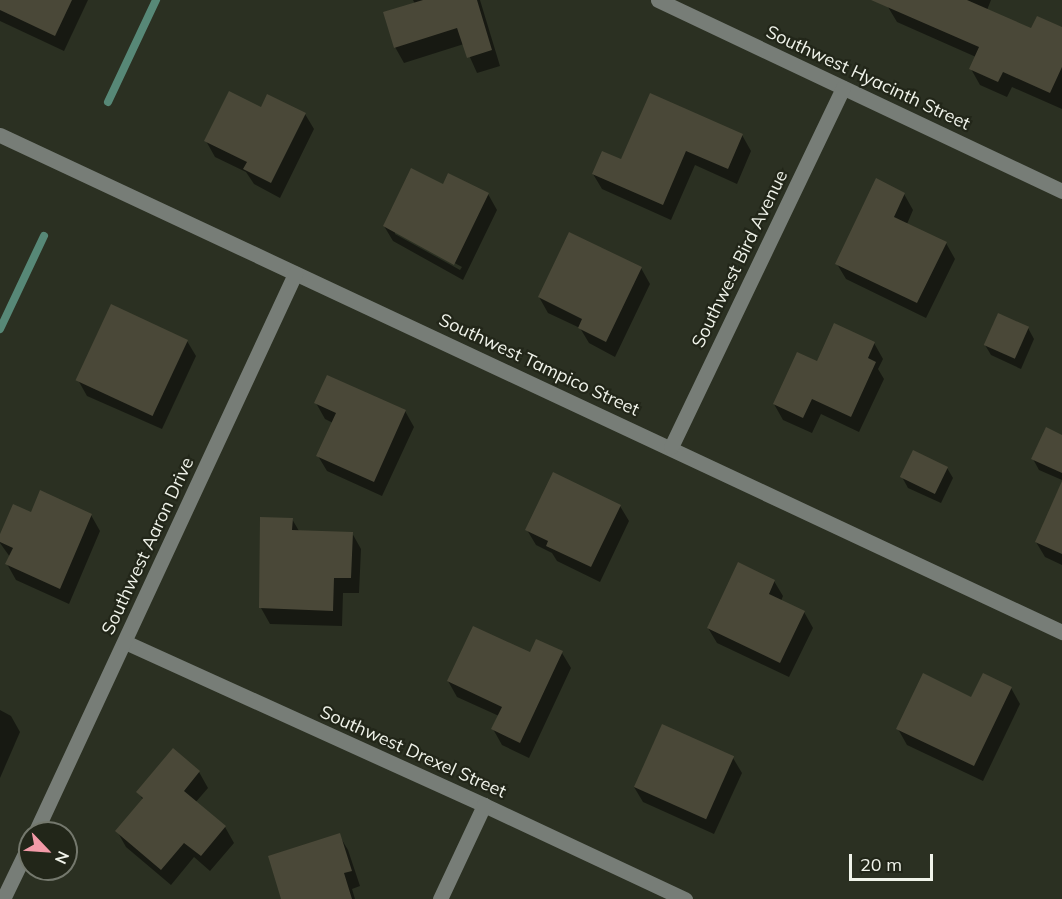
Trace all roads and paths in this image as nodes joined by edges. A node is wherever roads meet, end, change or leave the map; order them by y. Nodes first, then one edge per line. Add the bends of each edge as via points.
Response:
1 (658, 0) edge
2 (843, 88) junction
3 (0, 135) edge
4 (1062, 191) edge
5 (295, 274) junction
6 (671, 447) junction
7 (1062, 632) edge
8 (125, 642) junction
9 (484, 805) junction
10 (41, 821) edge
11 (18, 868) edge
12 (3, 899) edge
13 (440, 899) edge
14 (684, 899) edge

1 - 2 street, Southwest Hyacinth Street
2 - 4 street, Southwest Hyacinth Street
2 - 6 street, Southwest Bird Avenue
3 - 5 street, Southwest Tampico Street
5 - 6 street, Southwest Tampico Street
5 - 8 street, Southwest Aaron Drive
6 - 7 street, Southwest Tampico Street
8 - 9 street, Southwest Drexel Street
8 - 10 street, Southwest Aaron Drive
9 - 13 street
9 - 14 street, Southwest Drexel Street
11 - 12 street

